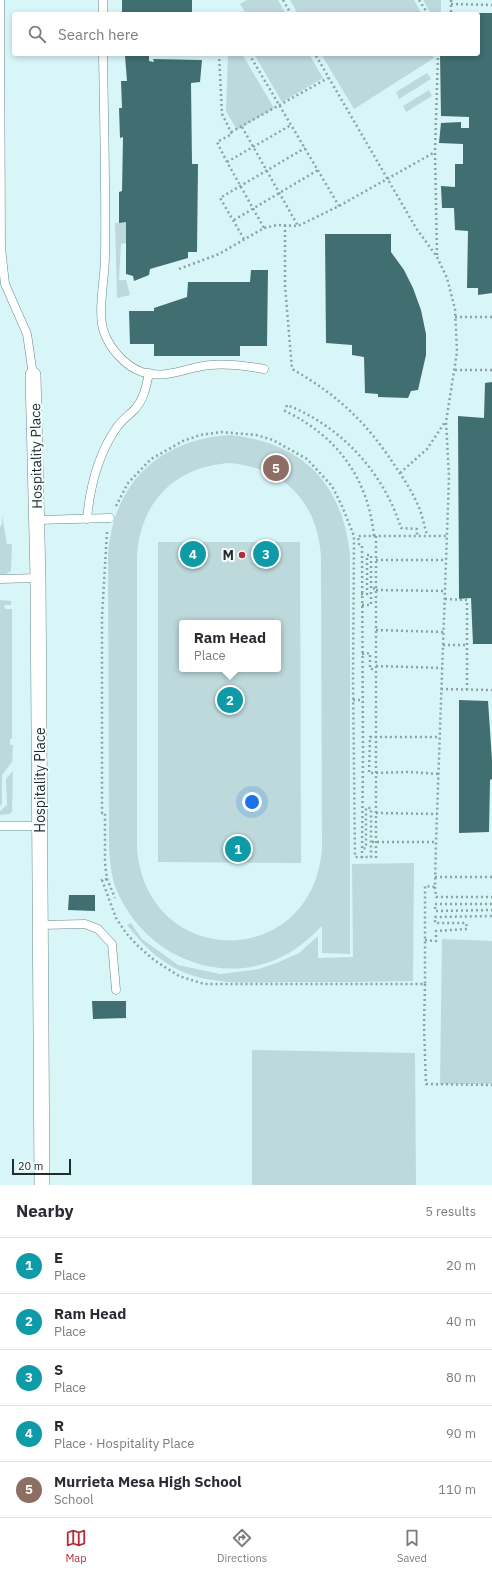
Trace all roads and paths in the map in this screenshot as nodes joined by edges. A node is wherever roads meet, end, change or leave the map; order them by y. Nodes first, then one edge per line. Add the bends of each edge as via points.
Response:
1 (0, 0) edge
2 (103, 0) edge
3 (283, 0) edge
4 (419, 0) edge
5 (451, 0) edge
6 (486, 0) edge
7 (451, 4) junction
8 (487, 5) junction
9 (492, 5) edge
10 (103, 12) edge
11 (290, 12) edge
12 (427, 12) edge
13 (452, 12) edge
14 (103, 56) edge
15 (219, 56) edge
16 (250, 56) edge
17 (316, 56) edge
18 (438, 56) edge
19 (328, 78) junction
20 (280, 106) junction
21 (291, 125) junction
22 (242, 127) junction
23 (231, 132) junction
24 (253, 147) junction
25 (304, 148) junction
26 (435, 152) junction
27 (227, 162) junction
28 (267, 170) junction
29 (318, 170) junction
30 (387, 179) junction
31 (240, 186) junction
32 (279, 193) junction
33 (339, 206) junction
34 (253, 209) junction
35 (234, 220) junction
36 (285, 225) junction
37 (298, 226) junction
38 (264, 228) junction
39 (244, 239) junction
40 (1, 248) edge
41 (437, 256) junction
42 (179, 269) dead end
43 (455, 317) junction
44 (492, 317) edge
45 (264, 369) dead end
46 (455, 370) junction
47 (492, 370) edge
48 (149, 373) junction
49 (34, 375) joint
50 (446, 422) junction
51 (400, 473) junction
52 (110, 518) junction
53 (87, 519) junction
54 (37, 520) junction
55 (428, 535) junction
56 (375, 536) junction
57 (418, 536) junction
58 (447, 536) junction
59 (354, 544) junction
60 (359, 544) junction
61 (376, 560) junction
62 (446, 560) junction
63 (38, 578) junction
64 (0, 579) edge
65 (371, 589) junction
66 (376, 589) junction
67 (445, 591) junction
68 (361, 594) junction
69 (445, 599) junction
70 (362, 605) junction
71 (376, 630) junction
72 (444, 632) junction
73 (443, 645) junction
74 (467, 646) junction
75 (362, 654) junction
76 (376, 667) junction
77 (442, 668) junction
78 (441, 689) junction
79 (467, 690) junction
80 (492, 690) edge
81 (353, 700) junction
82 (363, 700) junction
83 (375, 737) junction
84 (440, 737) junction
85 (363, 755) junction
86 (370, 755) junction
87 (375, 773) junction
88 (438, 774) junction
89 (376, 813) junction
90 (437, 814) junction
91 (0, 826) edge
92 (40, 826) junction
93 (372, 842) junction
94 (376, 842) junction
95 (436, 842) junction
96 (362, 849) junction
97 (362, 858) junction
98 (376, 860) dead end
99 (435, 877) junction
100 (492, 877) edge
101 (107, 879) junction
102 (435, 887) junction
103 (492, 897) edge
104 (115, 898) dead end
105 (492, 904) edge
106 (492, 910) edge
107 (492, 916) edge
108 (41, 925) junction
109 (425, 940) junction
110 (426, 984) junction
111 (116, 990) dead end
112 (492, 1085) edge
113 (42, 1185) edge

1 - 40 lane
2 - 10 lane
3 - 11 path
4 - 12 path
5 - 7 path
6 - 8 path
7 - 8 path
7 - 13 path
8 - 9 path
14 - 48 lane via 105,258 101,319 104,331 119,358 142,372
15 - 23 path via 222,114
16 - 20 path
17 - 19 path
18 - 26 path
19 - 20 path
19 - 30 path
20 - 21 path
20 - 22 path
21 - 24 path
21 - 25 path
22 - 23 path
22 - 24 path
23 - 27 path via 232,134 217,142
24 - 27 path
24 - 28 path
25 - 28 path
25 - 29 path
26 - 30 path
26 - 41 path
27 - 31 path
28 - 31 path
28 - 32 path
29 - 32 path
29 - 33 path
30 - 33 path
30 - 41 path via 416,228
31 - 34 path
31 - 35 path via 220,198
32 - 34 path
32 - 37 path
33 - 37 path
34 - 35 path
34 - 38 path
35 - 39 path
36 - 37 path
36 - 38 path
36 - 51 path via 284,286 292,369 334,396 358,418
38 - 39 path
39 - 42 path via 219,254
40 - 49 lane via 5,284 27,334
41 - 43 path via 447,278
43 - 44 path
43 - 46 path
45 - 48 lane via 238,365 211,365 167,375
46 - 47 path
46 - 50 path
48 - 53 lane via 145,394 136,408 118,426 96,469
49 - 54 street, Hospitality Place
50 - 51 path via 427,449
50 - 58 path via 449,477
51 - 55 path via 418,504
52 - 53 lane
52 - 59 path via 128,483 151,459 183,441 200,435 238,433 273,440 307,459 332,486 354,536
52 - 101 path via 106,534 102,616 102,812 105,813
53 - 54 lane
54 - 63 street, Hospitality Place
55 - 57 path
55 - 58 path
56 - 57 path
56 - 57 path via 367,498 348,463 322,434 285,411 287,405 320,422 357,452 388,494 401,528 417,529
56 - 60 path via 358,536
56 - 61 path
58 - 62 path
59 - 60 path
59 - 81 path
60 - 68 path via 362,545
61 - 62 path
61 - 66 path
62 - 67 path
63 - 64 lane
63 - 92 street, Hospitality Place
65 - 66 path
65 - 68 path via 371,555 367,555 367,594
65 - 70 path via 371,605
66 - 67 path
66 - 71 path
67 - 69 path
68 - 70 path
69 - 72 path
69 - 74 path via 467,600
70 - 75 path
71 - 72 path
71 - 76 path
72 - 73 path
73 - 74 path
73 - 77 path
74 - 79 path
75 - 76 path via 370,653 370,669
75 - 82 path
76 - 77 path
76 - 83 path
77 - 78 path
78 - 79 path
78 - 84 path
79 - 80 path
81 - 82 path
81 - 97 path via 355,857
82 - 85 path
83 - 84 path
83 - 86 path via 370,737
83 - 87 path
84 - 88 path
85 - 86 path
85 - 96 path
86 - 87 path via 369,773
87 - 88 path
87 - 89 path
88 - 90 path
89 - 90 path
89 - 94 path
90 - 95 path
91 - 92 lane
92 - 108 street, Hospitality Place
93 - 94 path
93 - 96 path via 371,808 366,808 366,848
93 - 97 path via 371,857
94 - 95 path
94 - 98 path
95 - 99 path
96 - 97 path
99 - 100 path
99 - 102 path
101 - 104 path
101 - 110 path via 102,880 116,918 126,933 154,960 179,976 204,984
102 - 103 path via 436,897
102 - 109 path via 425,886
105 - 106 path via 435,904 435,911
107 - 109 path via 435,916 435,924 466,923 467,929 436,931 436,941
108 - 111 lane via 85,924 98,929 112,944
108 - 113 street, Hospitality Place
109 - 110 path
110 - 112 path via 426,1084

